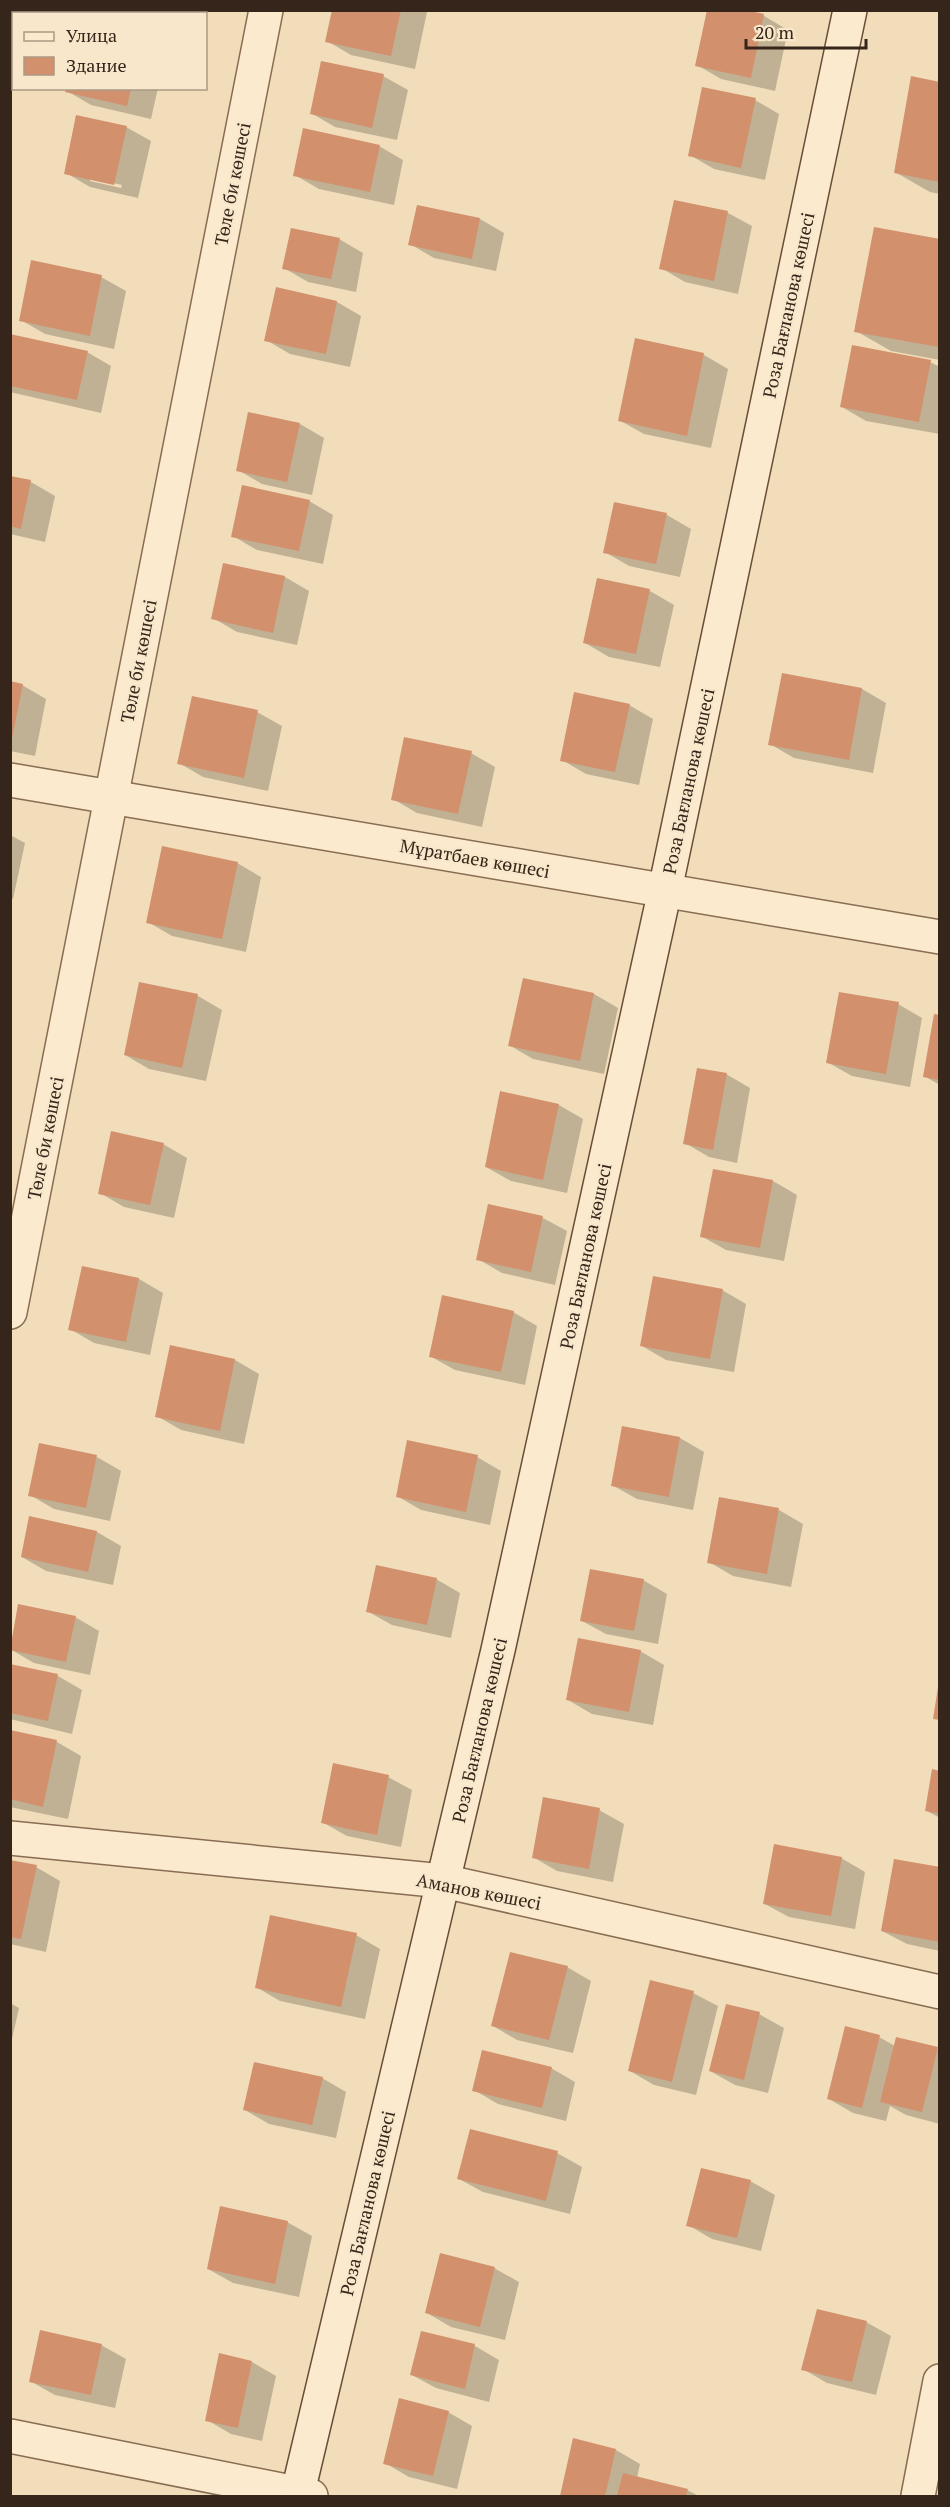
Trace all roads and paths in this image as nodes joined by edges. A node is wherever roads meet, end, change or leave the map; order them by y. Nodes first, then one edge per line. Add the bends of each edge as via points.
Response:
1 (266, 10) edge
2 (850, 10) edge
3 (10, 780) edge
4 (112, 796) junction
5 (665, 890) junction
6 (939, 937) edge
7 (10, 1312) edge
8 (10, 1838) edge
9 (443, 1881) junction
10 (939, 1992) edge
11 (939, 2381) edge
12 (10, 2436) edge
13 (302, 2496) edge
14 (918, 2496) edge

1 - 4 street, Төле би көшесі
2 - 5 street, Роза Бағланова көшесі
3 - 4 street, Мұратбаев көшесі
4 - 5 street, Мұратбаев көшесі
4 - 7 street, Төле би көшесі
5 - 6 street, Мұратбаев көшесі
5 - 9 street, Роза Бағланова көшесі via 501,1638
8 - 9 street, Аманов көшесі
9 - 10 street, Аманов көшесі
9 - 13 street, Роза Бағланова көшесі
11 - 14 street
12 - 13 street

